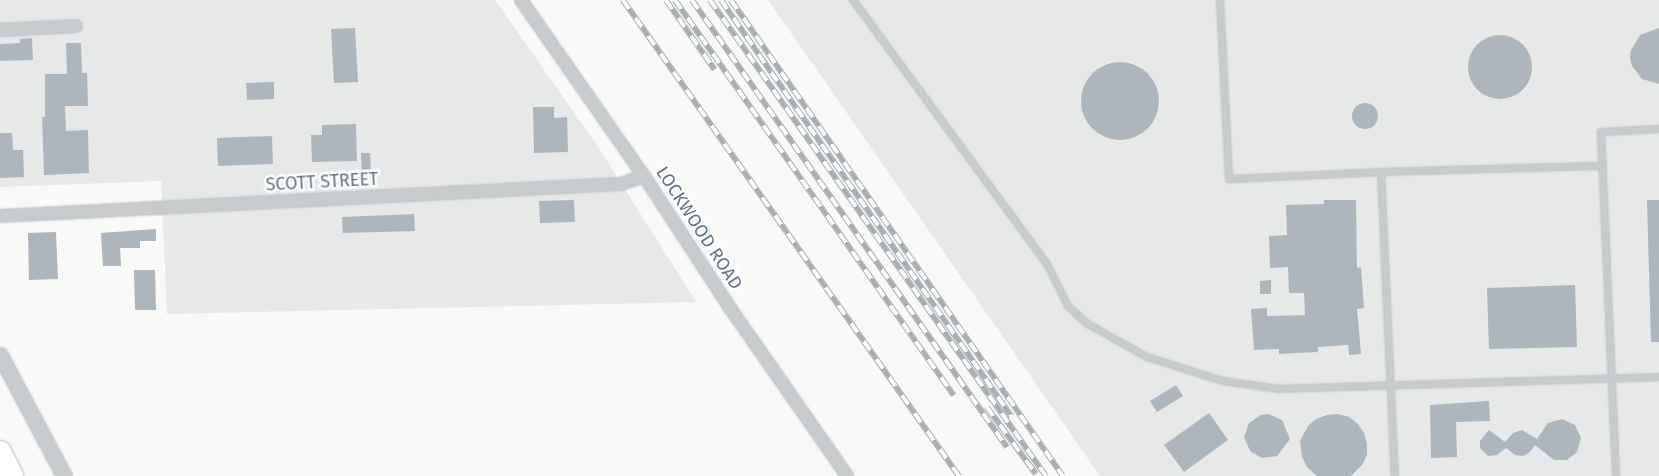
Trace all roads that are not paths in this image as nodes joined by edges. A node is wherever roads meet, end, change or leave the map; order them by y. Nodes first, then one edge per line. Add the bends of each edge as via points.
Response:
1 (521, 0) edge
2 (853, 0) edge
3 (1220, 0) edge
4 (76, 26) dead end
5 (0, 30) edge
6 (1659, 130) edge
7 (1602, 166) junction
8 (1381, 172) junction
9 (644, 176) junction
10 (0, 216) edge
11 (0, 355) edge
12 (1659, 378) edge
13 (1612, 379) junction
14 (1391, 386) junction
15 (0, 452) edge
16 (12, 476) edge
17 (64, 476) edge
18 (847, 476) edge
19 (1395, 476) edge
20 (1616, 476) edge

1 - 9 street, LOCKWOOD ROAD
2 - 14 lane via 1047,264 1068,306 1086,323 1147,356 1223,381 1279,389
3 - 8 lane via 1229,179
4 - 5 street
6 - 7 lane via 1601,132
7 - 8 lane
7 - 13 lane
8 - 14 lane
9 - 10 street, SCOTT STREET via 621,184
9 - 18 street, LOCKWOOD ROAD via 730,308
11 - 17 street
12 - 13 lane
13 - 14 lane
13 - 20 lane
14 - 19 lane
15 - 16 highway

